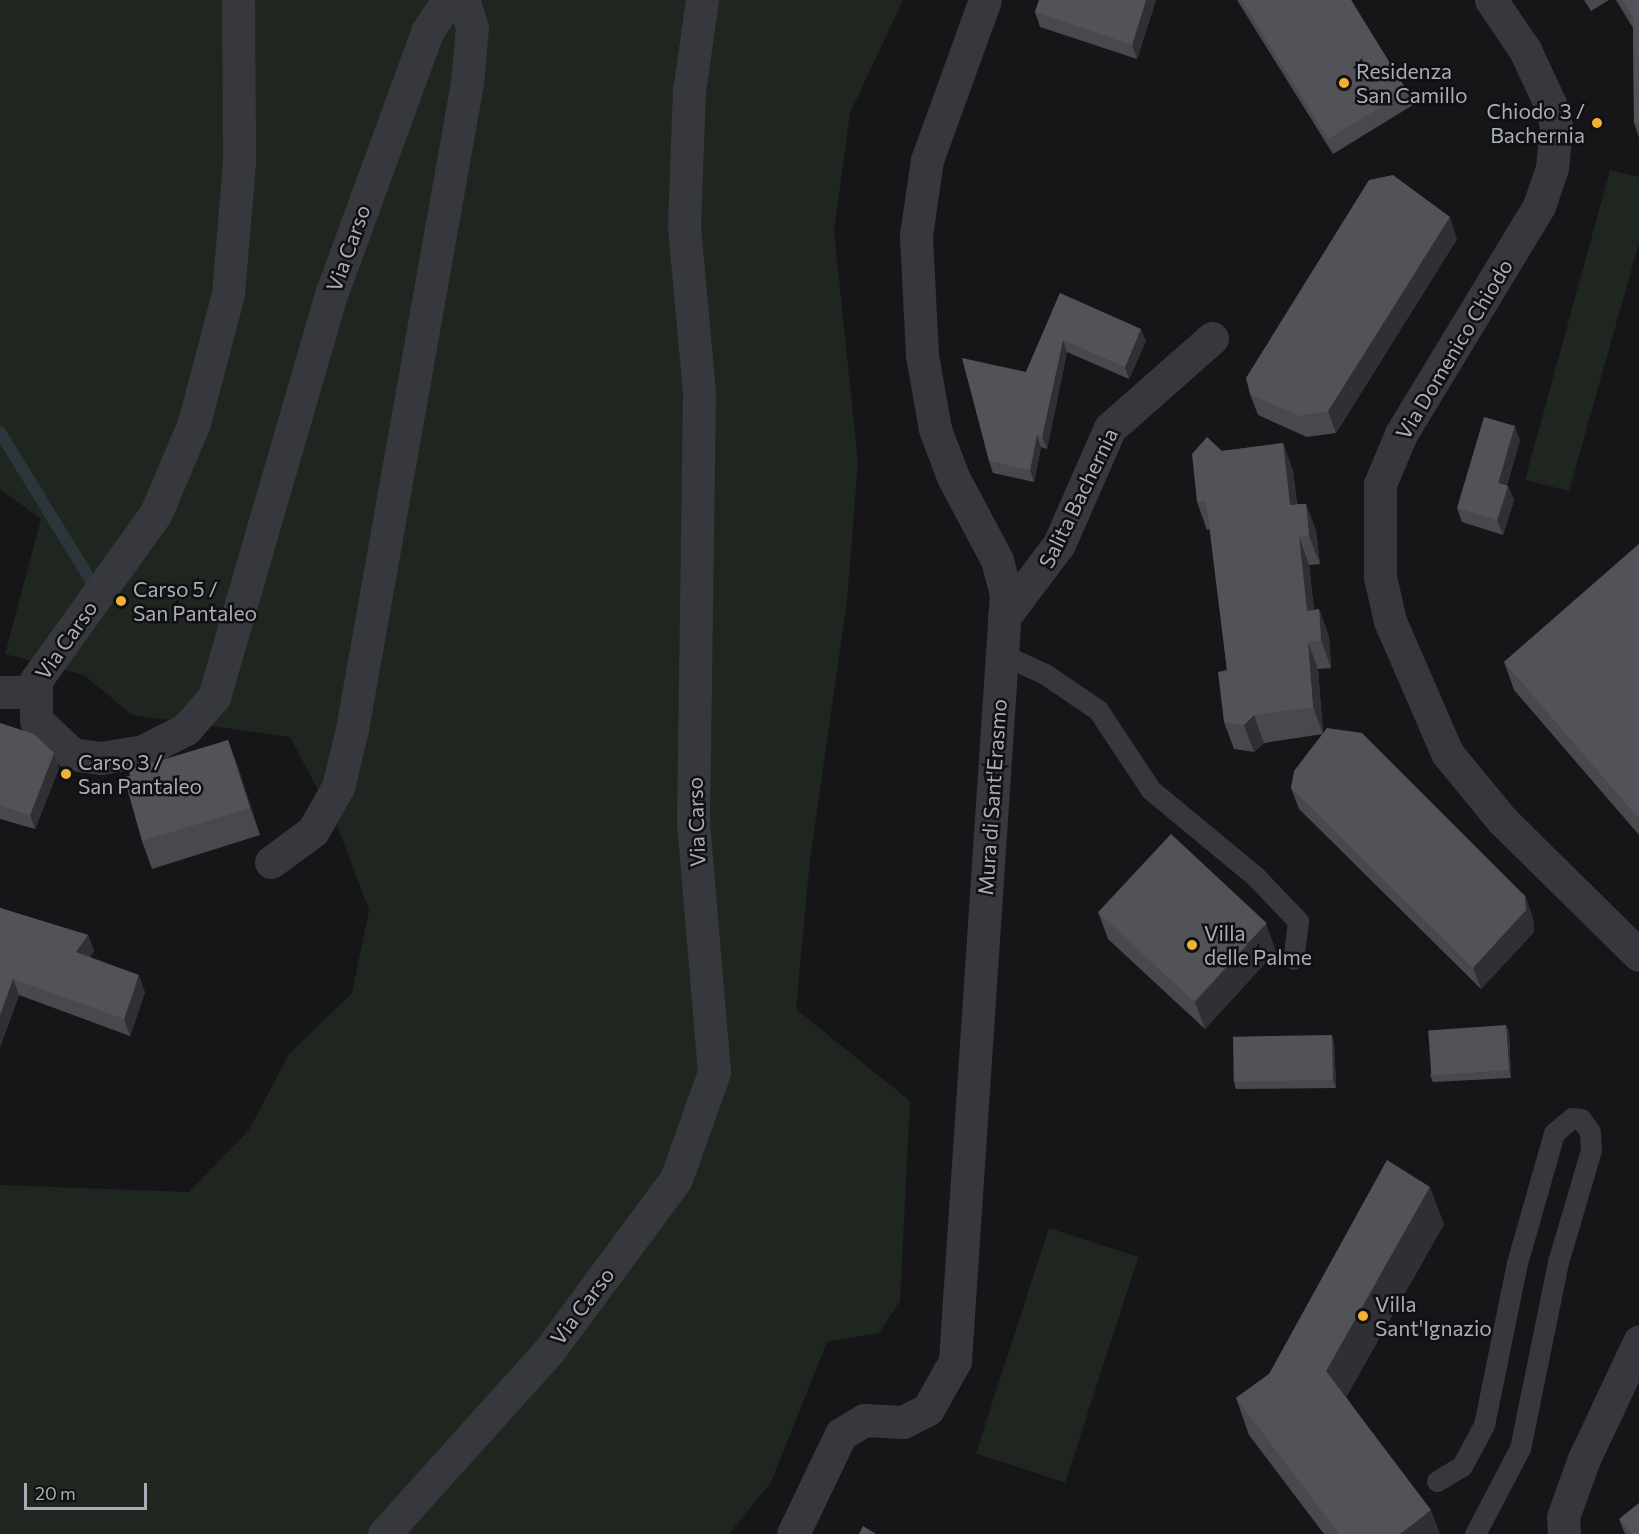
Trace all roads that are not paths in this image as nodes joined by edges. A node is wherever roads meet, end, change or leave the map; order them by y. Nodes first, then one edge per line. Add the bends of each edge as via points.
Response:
1 (238, 0) edge
2 (448, 0) edge
3 (463, 0) edge
4 (702, 0) edge
5 (985, 0) edge
6 (1491, 0) edge
7 (1212, 338) dead end
8 (1004, 617) junction
9 (1001, 654) junction
10 (0, 692) edge
11 (33, 692) junction
12 (271, 862) dead end
13 (1639, 955) edge
14 (1293, 959) dead end
15 (1639, 1342) edge
16 (1437, 1481) dead end
17 (384, 1534) edge
18 (793, 1534) edge
19 (1474, 1534) edge
20 (1564, 1534) edge

1 - 11 street, Via Carso via 239,163 228,294 194,423 156,513 46,661
2 - 11 street, Via Carso via 427,32 332,292 214,697 186,729 170,739 131,755 101,758 72,754 54,743 36,720
3 - 12 street via 472,27 467,82 352,729 338,787 313,831
4 - 17 street, Via Carso via 689,92 684,226 699,392 693,823 714,1071 676,1179 548,1352
5 - 8 street, Mura di Sant'Erasmo via 927,160 915,235 922,355 935,429 953,477 997,560 1006,594
6 - 13 street, Via Domenico Chiodo via 1526,50 1551,106 1556,126 1552,168 1539,206 1401,434 1380,484 1380,577 1390,621 1448,753 1502,820
7 - 8 street, Salita Bachernia via 1110,428 1059,543
8 - 9 street, Mura di Sant'Erasmo
9 - 14 lane via 1045,674 1098,710 1151,790 1256,877 1298,921
9 - 18 street, Mura di Sant'Erasmo via 956,1360 928,1409 903,1422 864,1420 841,1434
10 - 11 street
15 - 20 street via 1583,1461 1563,1517
16 - 19 lane via 1462,1466 1484,1425 1517,1263 1554,1133 1572,1118 1581,1119 1590,1132 1591,1149 1558,1262 1520,1448

